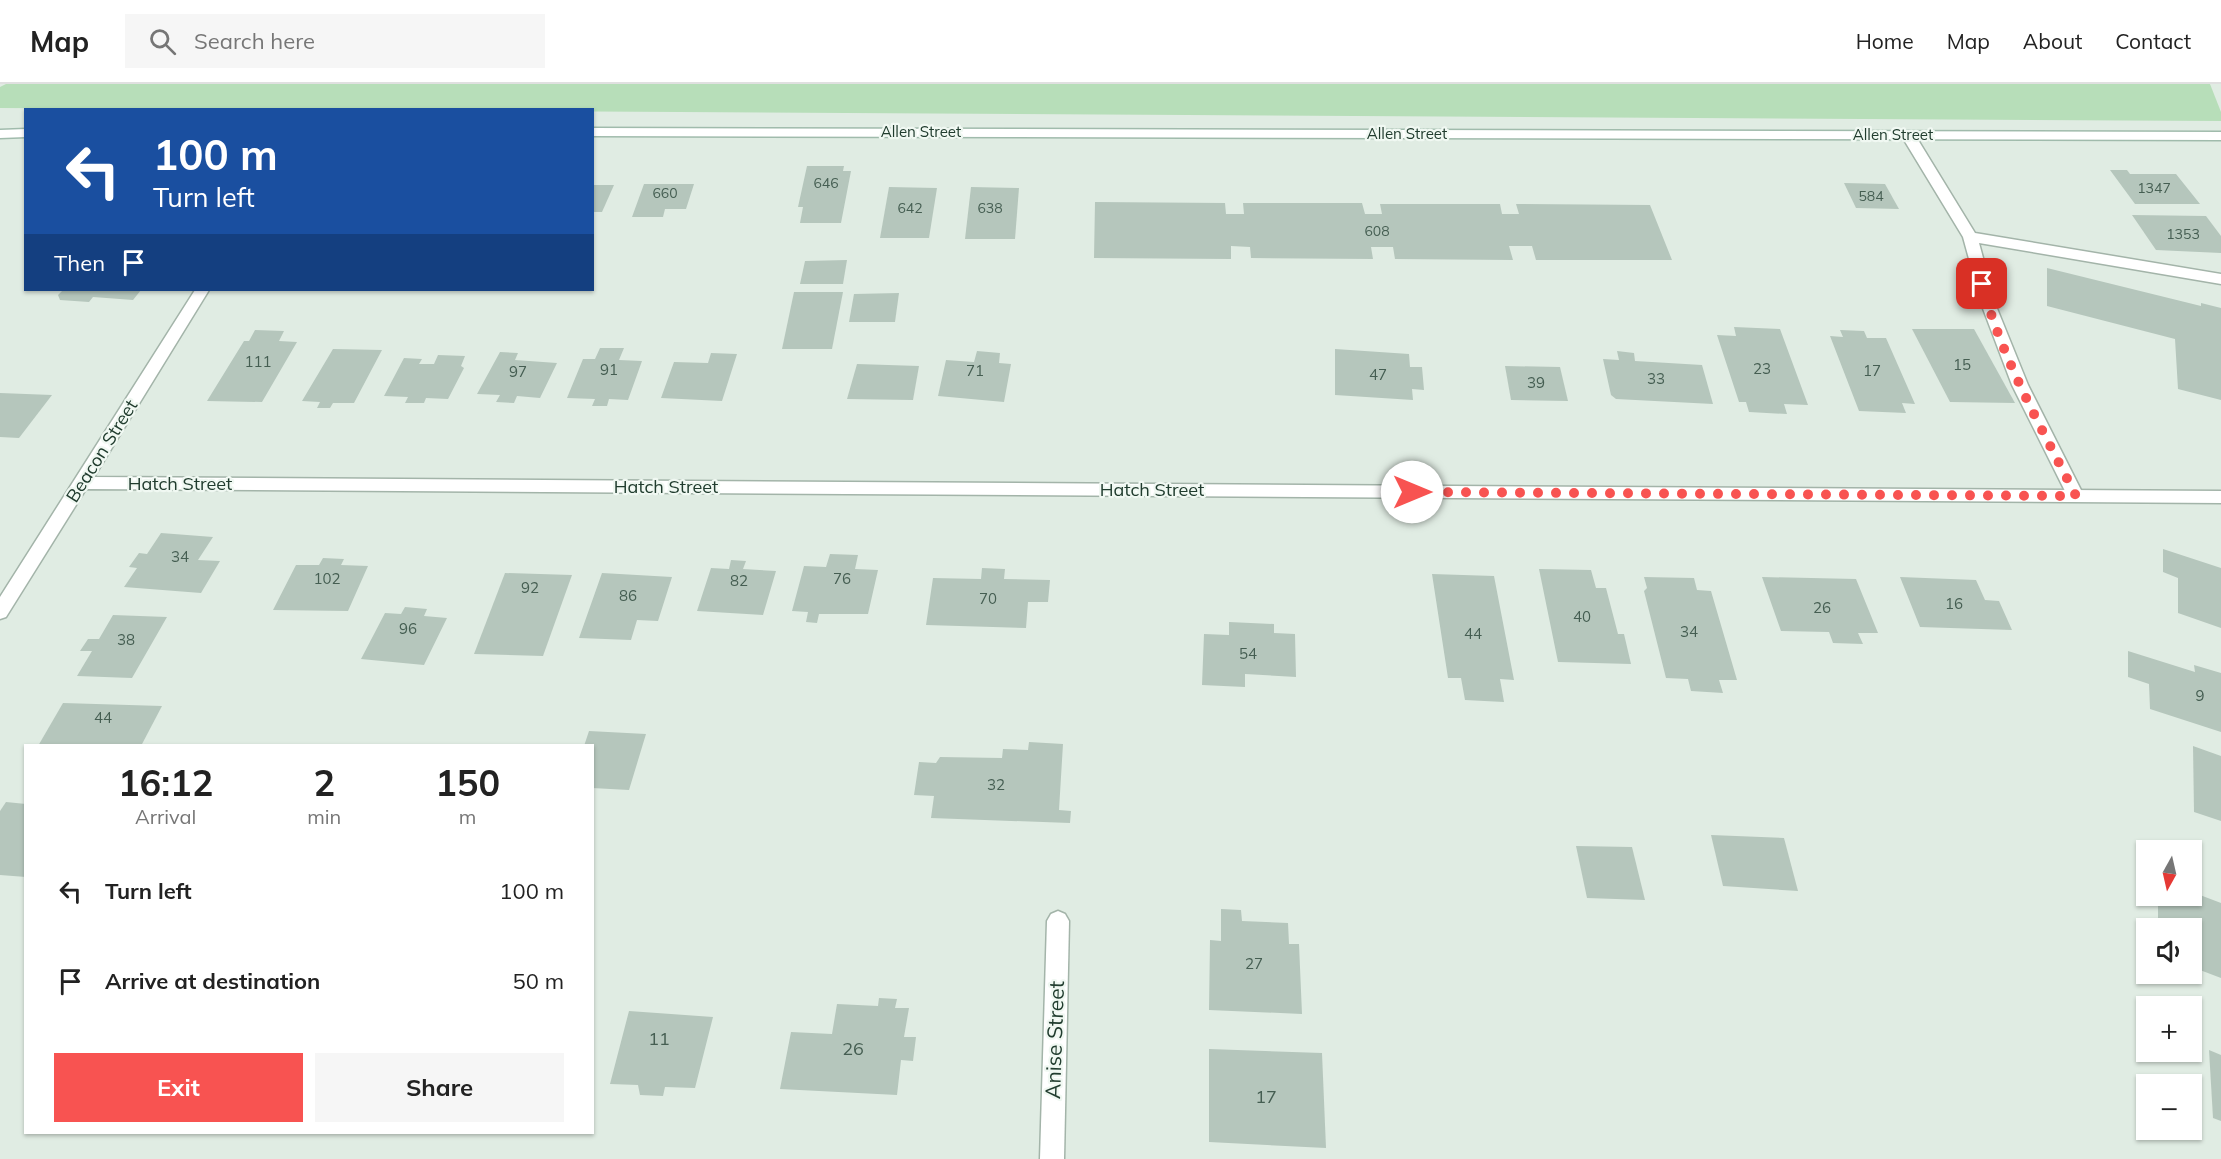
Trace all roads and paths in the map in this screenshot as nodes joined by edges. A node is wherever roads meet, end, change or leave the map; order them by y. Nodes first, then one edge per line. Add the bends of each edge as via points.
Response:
1 (594, 132) edge
2 (0, 134) edge
3 (24, 134) edge
4 (1908, 135) junction
5 (2221, 136) edge
6 (1970, 237) junction
7 (2221, 279) edge
8 (201, 291) edge
9 (83, 483) junction
10 (2076, 496) junction
11 (2221, 497) edge
12 (0, 612) edge
13 (1058, 921) dead end
14 (1052, 1159) edge

1 - 4 street, Allen Street
2 - 3 street
4 - 5 street, Allen Street
4 - 6 street
6 - 7 street
6 - 10 street via 1989,306 2020,386
8 - 9 street, Beacon Street
9 - 10 street, Hatch Street
9 - 12 street, Beacon Street
10 - 11 street, Hatch Street
13 - 14 street, Anise Street

